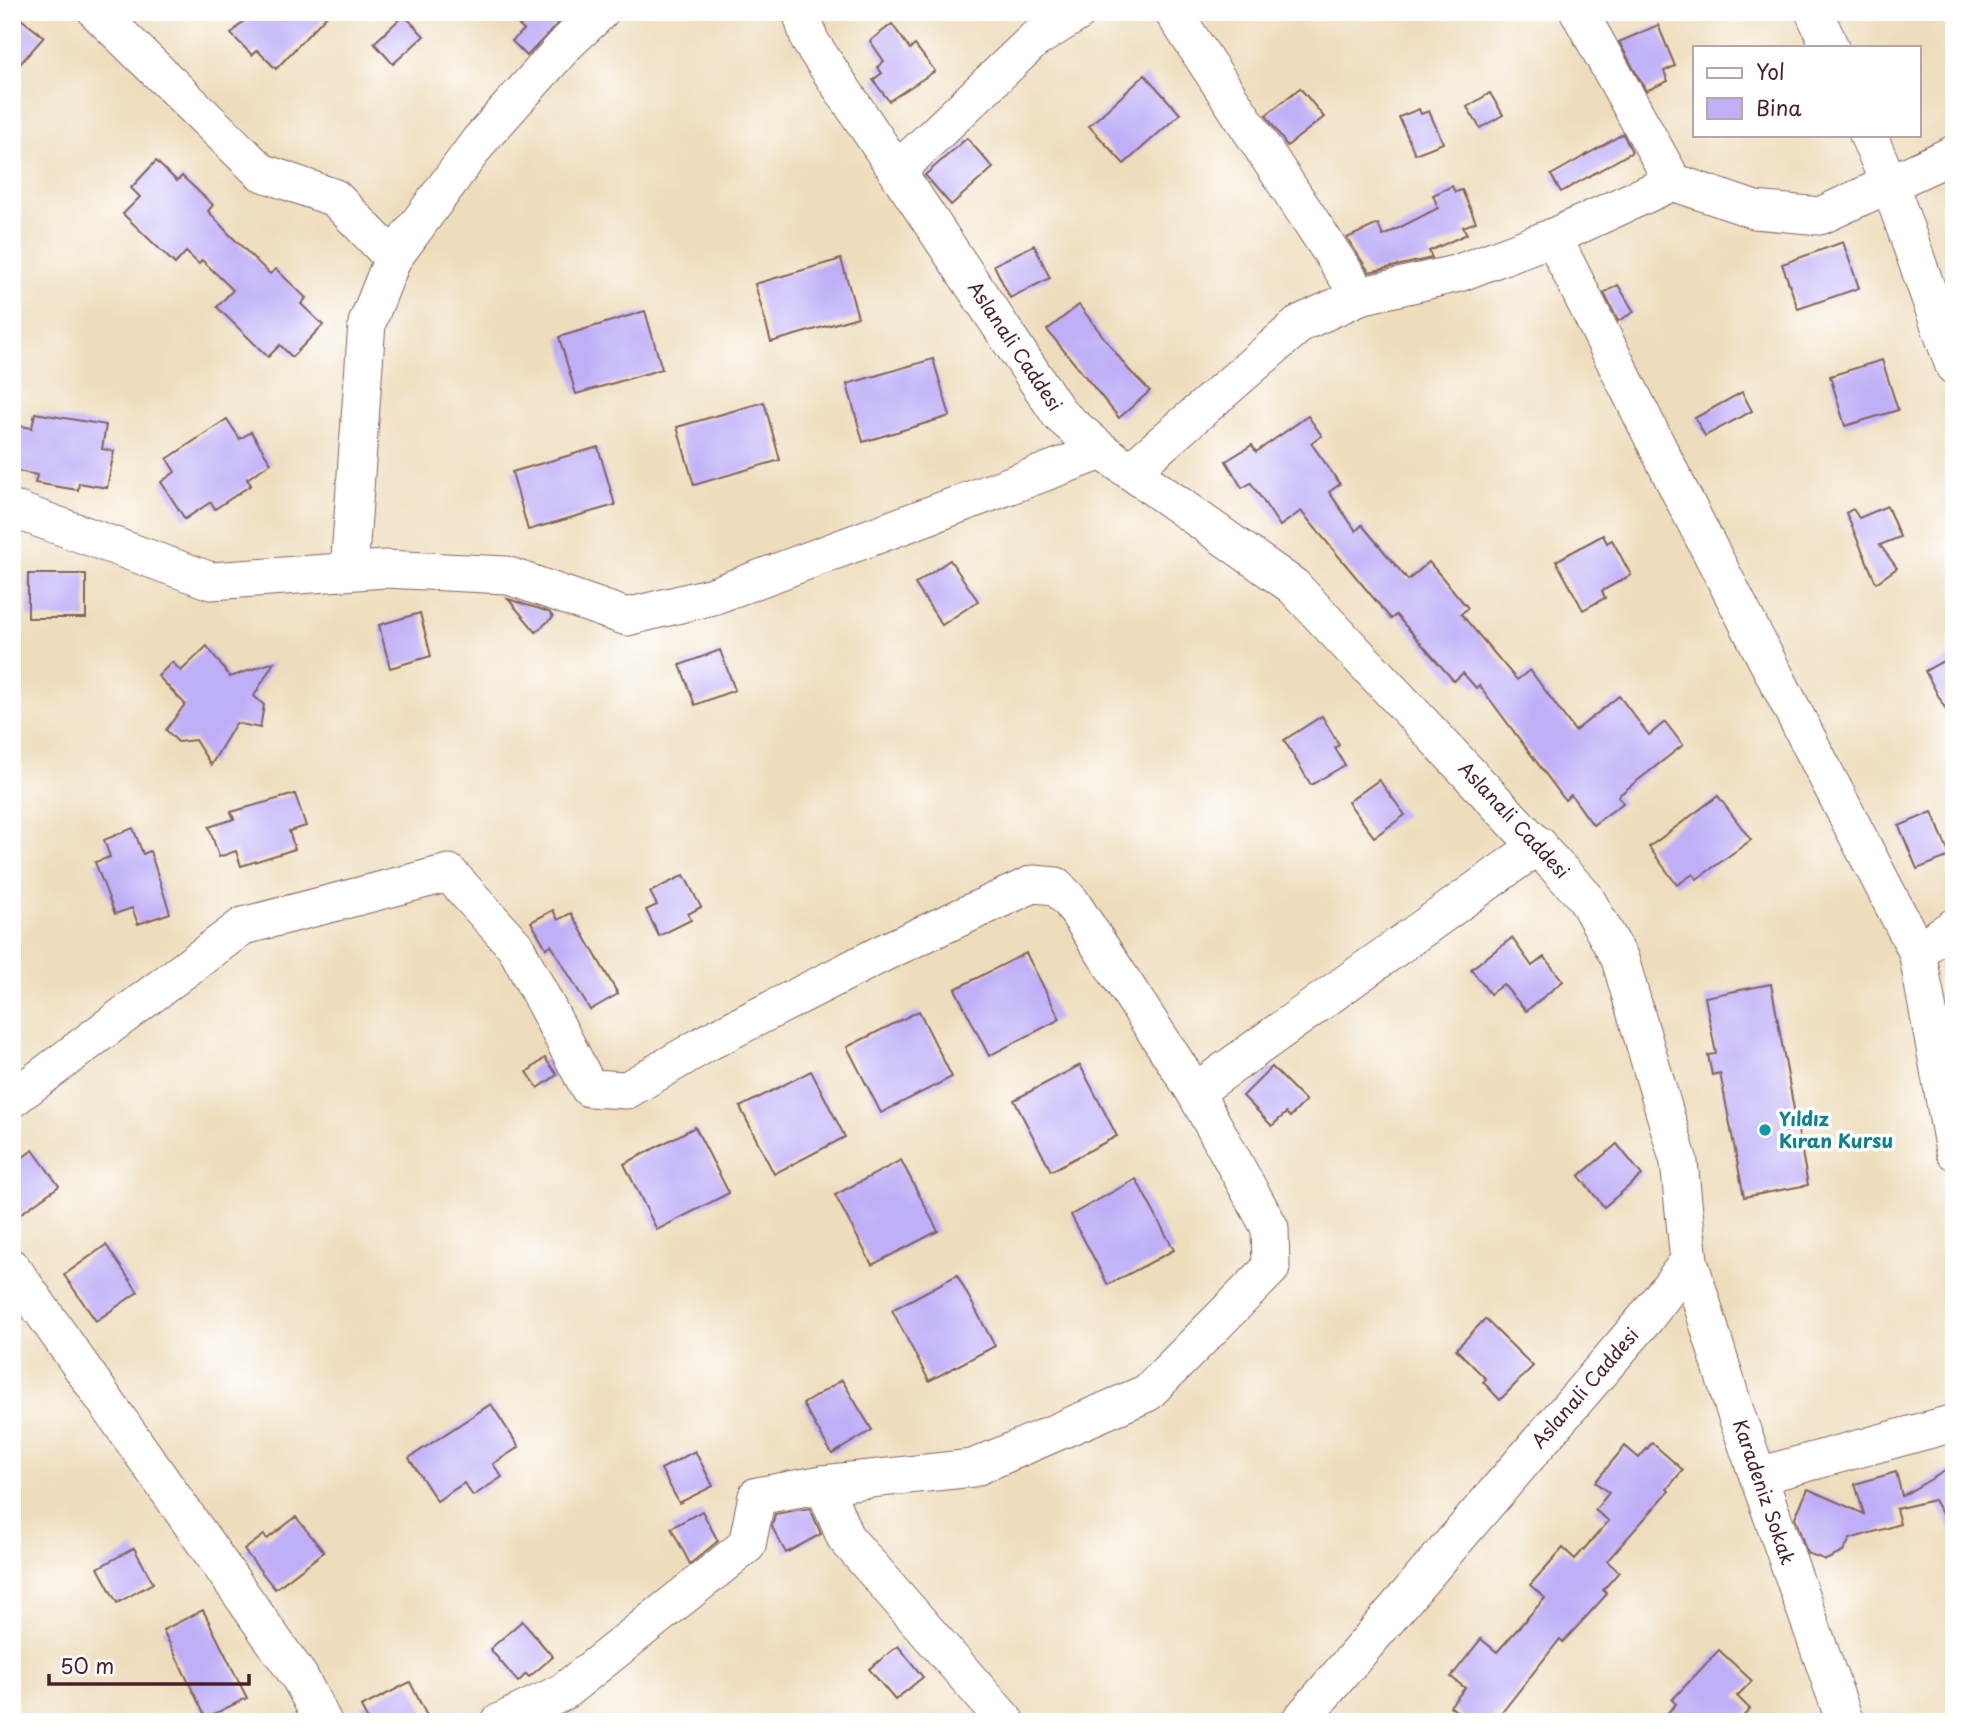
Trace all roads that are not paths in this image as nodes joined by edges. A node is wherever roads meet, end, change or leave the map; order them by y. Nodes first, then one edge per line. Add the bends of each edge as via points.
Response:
1 (97, 12) edge
2 (600, 12) edge
3 (800, 12) edge
4 (1079, 12) edge
5 (1173, 12) edge
6 (1579, 12) edge
7 (1814, 12) edge
8 (1830, 46) edge
9 (1868, 136) edge
10 (1954, 154) edge
11 (898, 170) junction
12 (1673, 182) junction
13 (1890, 185) junction
14 (1553, 237) junction
15 (393, 258) junction
16 (1360, 296) junction
17 (1954, 366) edge
18 (1118, 460) junction
19 (12, 512) edge
20 (349, 571) junction
21 (1539, 845) junction
22 (1954, 927) edge
23 (1917, 951) junction
24 (1195, 1092) junction
25 (12, 1099) edge
26 (1954, 1151) edge
27 (1689, 1261) junction
28 (12, 1268) edge
29 (1954, 1423) edge
30 (1758, 1476) junction
31 (823, 1484) junction
32 (324, 1722) edge
33 (500, 1722) edge
34 (1006, 1722) edge
35 (1299, 1722) edge
36 (1845, 1722) edge

1 - 15 street via 261,172 335,198
2 - 15 street via 480,140
3 - 11 street, Aslanali Caddesi via 810,41
4 - 11 street via 1034,40
5 - 16 street
6 - 12 street
7 - 8 street
9 - 13 street
10 - 13 street
11 - 18 street, Aslanali Caddesi via 1060,415
12 - 13 street via 1755,210 1820,216
12 - 14 street
13 - 17 street
14 - 16 street via 1459,273
14 - 23 street
15 - 20 street via 367,323
16 - 18 street via 1301,323
18 - 20 street via 713,596 627,617 506,575
18 - 21 street, Aslanali Caddesi via 1293,586
19 - 20 street via 211,581
21 - 24 street
21 - 27 street, Aslanali Caddesi via 1585,897 1620,959 1679,1162
22 - 23 street
23 - 26 street
24 - 25 street via 1071,902 1056,886 1034,884 862,964 710,1041 627,1090 589,1088 515,946 449,873 243,926
24 - 31 street via 1270,1228 1271,1268 1147,1393 972,1468
27 - 30 street, Karadeniz Sokak
27 - 35 street, Aslanali Caddesi via 1645,1319
28 - 32 street via 300,1678
29 - 30 street
30 - 36 street, Karadeniz Sokak
31 - 33 street via 757,1496 747,1545 563,1692
31 - 34 street via 845,1537

